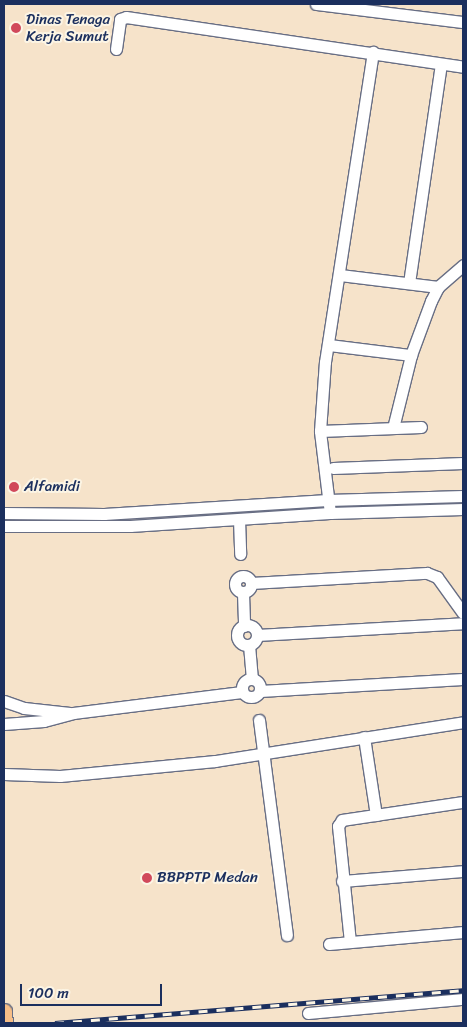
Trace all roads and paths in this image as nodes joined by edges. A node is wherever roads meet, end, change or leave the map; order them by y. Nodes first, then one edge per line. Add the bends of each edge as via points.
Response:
1 (316, 4) edge
2 (463, 22) edge
3 (116, 49) dead end
4 (374, 52) junction
5 (441, 64) junction
6 (463, 66) edge
7 (463, 265) edge
8 (340, 275) junction
9 (408, 283) junction
10 (438, 287) junction
11 (329, 345) junction
12 (411, 355) junction
13 (422, 427) dead end
14 (393, 428) junction
15 (320, 431) junction
16 (463, 463) edge
17 (333, 468) dead end
18 (463, 496) edge
19 (328, 500) junction
20 (463, 509) edge
21 (330, 513) junction
22 (4, 514) edge
23 (104, 514) junction
24 (239, 519) junction
25 (4, 526) edge
26 (103, 526) junction
27 (240, 554) dead end
28 (463, 613) edge
29 (463, 623) edge
30 (244, 626) junction
31 (257, 635) junction
32 (249, 645) junction
33 (252, 679) junction
34 (463, 679) edge
35 (260, 691) junction
36 (242, 692) junction
37 (4, 701) edge
38 (24, 708) junction
39 (73, 713) junction
40 (259, 720) dead end
41 (24, 722) junction
42 (463, 722) edge
43 (4, 724) edge
44 (364, 737) junction
45 (264, 753) junction
46 (4, 774) edge
47 (463, 802) edge
48 (376, 815) junction
49 (463, 871) edge
50 (342, 881) junction
51 (463, 932) edge
52 (287, 935) dead end
53 (350, 942) junction
54 (329, 944) dead end
55 (463, 999) edge
56 (4, 1012) edge
57 (308, 1013) dead end
58 (5, 1023) edge

1 - 2 street
3 - 4 street via 120,19 126,17
4 - 5 street
4 - 8 street
5 - 6 street
5 - 9 street
7 - 10 street
8 - 9 street
8 - 11 street
9 - 10 street
10 - 12 street
11 - 12 street
11 - 15 street
12 - 14 street
13 - 14 street
14 - 15 street
15 - 19 street
16 - 17 street
18 - 19 street
19 - 21 street
19 - 23 street
20 - 21 street
21 - 24 street
22 - 23 street
23 - 26 street
24 - 26 street
24 - 27 street
25 - 26 street
28 - 30 street via 437,576 427,573 251,583 249,590 242,593
29 - 31 street
30 - 31 street via 255,629
30 - 32 street via 238,638
31 - 32 street
32 - 33 street
33 - 35 street via 259,683
33 - 36 street via 243,683
34 - 35 street
35 - 36 street via 249,698
36 - 39 street
37 - 38 street
38 - 39 street
38 - 41 street
39 - 41 street
40 - 45 street
41 - 43 street
42 - 44 street
44 - 45 street
44 - 48 street
45 - 46 street via 46,775
45 - 52 street
47 - 48 street
48 - 50 street via 345,819 338,826
49 - 50 street
50 - 53 street
51 - 53 street
53 - 54 street
55 - 57 street
56 - 58 highway

